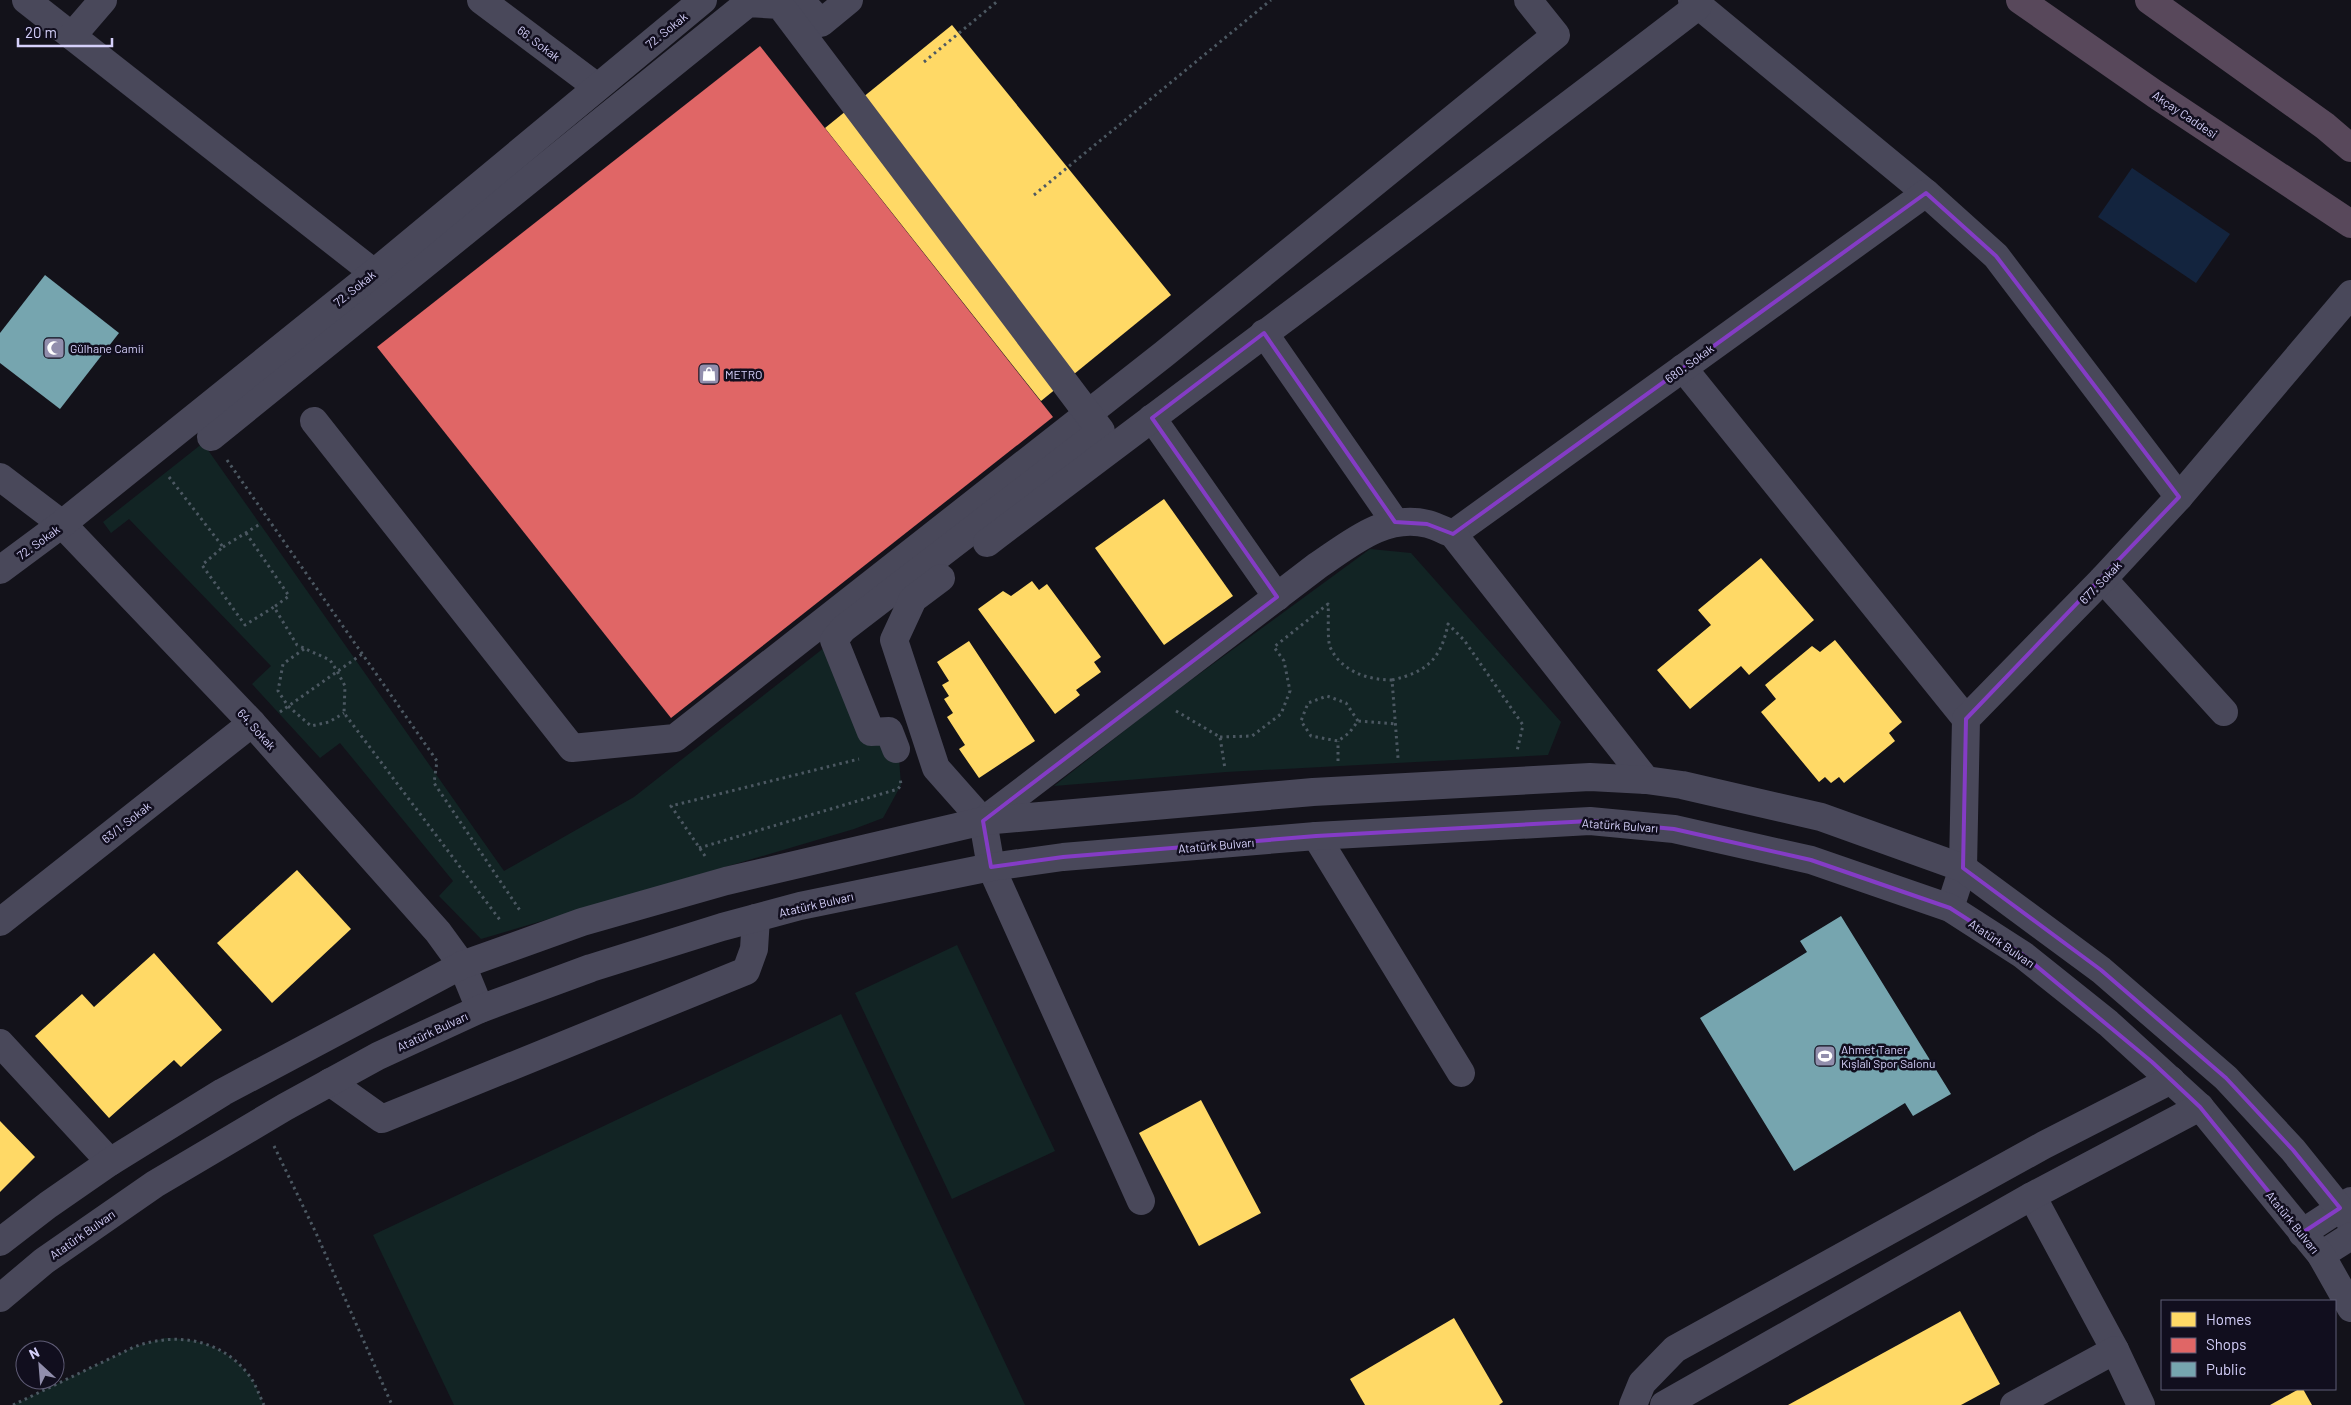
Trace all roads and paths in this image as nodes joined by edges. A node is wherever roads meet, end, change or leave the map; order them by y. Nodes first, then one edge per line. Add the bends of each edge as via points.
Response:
1 (26, 0) edge
2 (102, 0) edge
3 (481, 0) edge
4 (703, 0) edge
5 (800, 0) edge
6 (849, 0) edge
7 (999, 0) edge
8 (1271, 0) edge
9 (1528, 0) edge
10 (2020, 0) edge
11 (2149, 0) edge
12 (1695, 3) edge
13 (72, 36) junction
14 (924, 62) dead end
15 (597, 87) junction
16 (2351, 148) edge
17 (1926, 193) junction
18 (1034, 195) dead end
19 (2351, 224) edge
20 (374, 273) junction
21 (2351, 294) edge
22 (1264, 333) junction
23 (1683, 368) junction
24 (1088, 414) junction
25 (1152, 418) junction
26 (314, 421) dead end
27 (211, 437) joint
28 (166, 472) dead end
29 (0, 476) edge
30 (2179, 497) junction
31 (1395, 522) junction
32 (62, 524) junction
33 (260, 524) dead end
34 (246, 533) junction
35 (1453, 534) junction
36 (223, 547) junction
37 (0, 570) edge
38 (2103, 579) junction
39 (1277, 597) junction
40 (274, 607) junction
41 (304, 648) junction
42 (362, 654) junction
43 (338, 670) junction
44 (1392, 680) junction
45 (288, 706) junction
46 (1169, 707) dead end
47 (2224, 712) dead end
48 (344, 713) junction
49 (1966, 719) junction
50 (1358, 721) junction
51 (1396, 724) junction
52 (255, 726) junction
53 (1220, 736) junction
54 (1338, 742) junction
55 (896, 750) joint
56 (1515, 756) dead end
57 (1398, 763) dead end
58 (1338, 766) dead end
59 (1226, 772) dead end
60 (1646, 780) junction
61 (898, 789) dead end
62 (983, 821) junction
63 (1316, 836) junction
64 (700, 848) junction
65 (710, 863) dead end
66 (991, 867) junction
67 (1964, 868) junction
68 (1950, 908) junction
69 (756, 918) junction
70 (0, 922) edge
71 (528, 941) junction
72 (462, 964) junction
73 (480, 1009) junction
74 (0, 1043) edge
75 (1461, 1074) dead end
76 (2171, 1080) junction
77 (330, 1082) junction
78 (2200, 1108) junction
79 (271, 1116) junction
80 (110, 1162) junction
81 (2032, 1196) junction
82 (1141, 1201) dead end
83 (2347, 1210) edge
84 (2302, 1233) junction
85 (2351, 1236) edge
86 (0, 1242) edge
87 (2320, 1255) junction
88 (0, 1298) edge
89 (2351, 1308) edge
90 (2115, 1350) junction
91 (13, 1405) edge
92 (264, 1405) edge
93 (392, 1405) edge
94 (1633, 1405) edge
95 (1664, 1405) edge
96 (2014, 1405) edge
97 (2141, 1405) edge

1 - 13 street
2 - 13 street
3 - 15 street, 66. Sokak
4 - 15 street, 72. Sokak
5 - 6 street via 821,23
7 - 14 path
8 - 18 path
9 - 24 street via 1556,35
10 - 19 highway, Akçay Caddesi
11 - 16 highway
12 - 17 street
12 - 22 street via 1467,184
13 - 20 street
15 - 20 street, 72. Sokak
17 - 23 street, 680. Sokak
17 - 30 street via 1996,256
20 - 32 street, 72. Sokak
21 - 30 street, 677. Sokak
22 - 25 street
22 - 31 street
23 - 35 street, 680. Sokak
23 - 49 street
24 - 26 street via 676,738 572,748
24 - 27 street via 780,5 748,2
24 - 55 street via 1101,431 834,640 871,732 889,731
25 - 39 street
25 - 62 street via 913,599 894,640 936,768
27 - 42 path
28 - 36 path
29 - 32 street, 64. Sokak
30 - 38 street, 677. Sokak
31 - 35 street via 1426,524
31 - 39 street via 1366,532
32 - 37 street, 72. Sokak
32 - 52 street, 64. Sokak
33 - 34 path
34 - 36 path
34 - 40 path via 289,596
35 - 60 street
36 - 40 path via 202,565 245,625
38 - 47 street
38 - 49 street, 677. Sokak
39 - 62 street
40 - 41 path via 297,645
41 - 43 path via 330,660
41 - 45 path via 283,664 278,691
42 - 43 path
42 - 71 path via 437,761 434,783
43 - 45 path
43 - 48 path via 345,686
44 - 51 path
44 - 53 path via 1363,676 1345,668 1330,646 1328,604 1274,647 1284,661 1290,691 1281,714 1252,736
44 - 56 path via 1416,673 1433,661 1444,645 1448,624 1464,640 1523,725
45 - 48 path via 311,726 329,722
45 - 52 path
46 - 53 path
48 - 71 path
49 - 67 street
50 - 51 path
50 - 54 path
50 - 54 path via 1346,703 1327,696 1308,703 1301,721 1310,736
51 - 57 path
52 - 70 street, 63/1. Sokak
52 - 72 street, 64. Sokak via 438,932
53 - 59 path
54 - 58 path
55 - 64 path via 671,806
60 - 62 street via 1590,777 1313,792
60 - 67 street via 1682,785 1821,817
61 - 64 path
62 - 66 street
62 - 71 street via 726,881 582,922
63 - 66 street, Atatürk Bulvarı via 1062,857
63 - 68 street, Atatürk Bulvarı via 1590,821 1674,829 1811,860
63 - 75 street
64 - 65 path
66 - 69 street, Atatürk Bulvarı
66 - 82 street
67 - 68 street
67 - 83 street via 2100,970 2226,1078
68 - 76 street, Atatürk Bulvarı via 2023,955 2108,1023
69 - 73 street, Atatürk Bulvarı via 591,968
69 - 77 street via 754,949 746,971 382,1119
71 - 72 street
72 - 73 street, 64. Sokak
72 - 80 street via 223,1092
73 - 77 street, Atatürk Bulvarı
74 - 80 street
76 - 78 street, Atatürk Bulvarı
76 - 94 street via 2044,1145 1674,1349 1642,1383
77 - 79 street, Atatürk Bulvarı
78 - 81 street
78 - 84 street, Atatürk Bulvarı
79 - 88 street, Atatürk Bulvarı via 154,1184 44,1260
79 - 93 path via 274,1146
80 - 86 street
81 - 90 street
81 - 95 street
83 - 84 street
84 - 87 street, Atatürk Bulvarı
85 - 87 street
87 - 89 street, Atatürk Bulvarı
90 - 96 street
90 - 97 street
91 - 92 path via 149,1341 181,1338 212,1346 238,1363 249,1375

